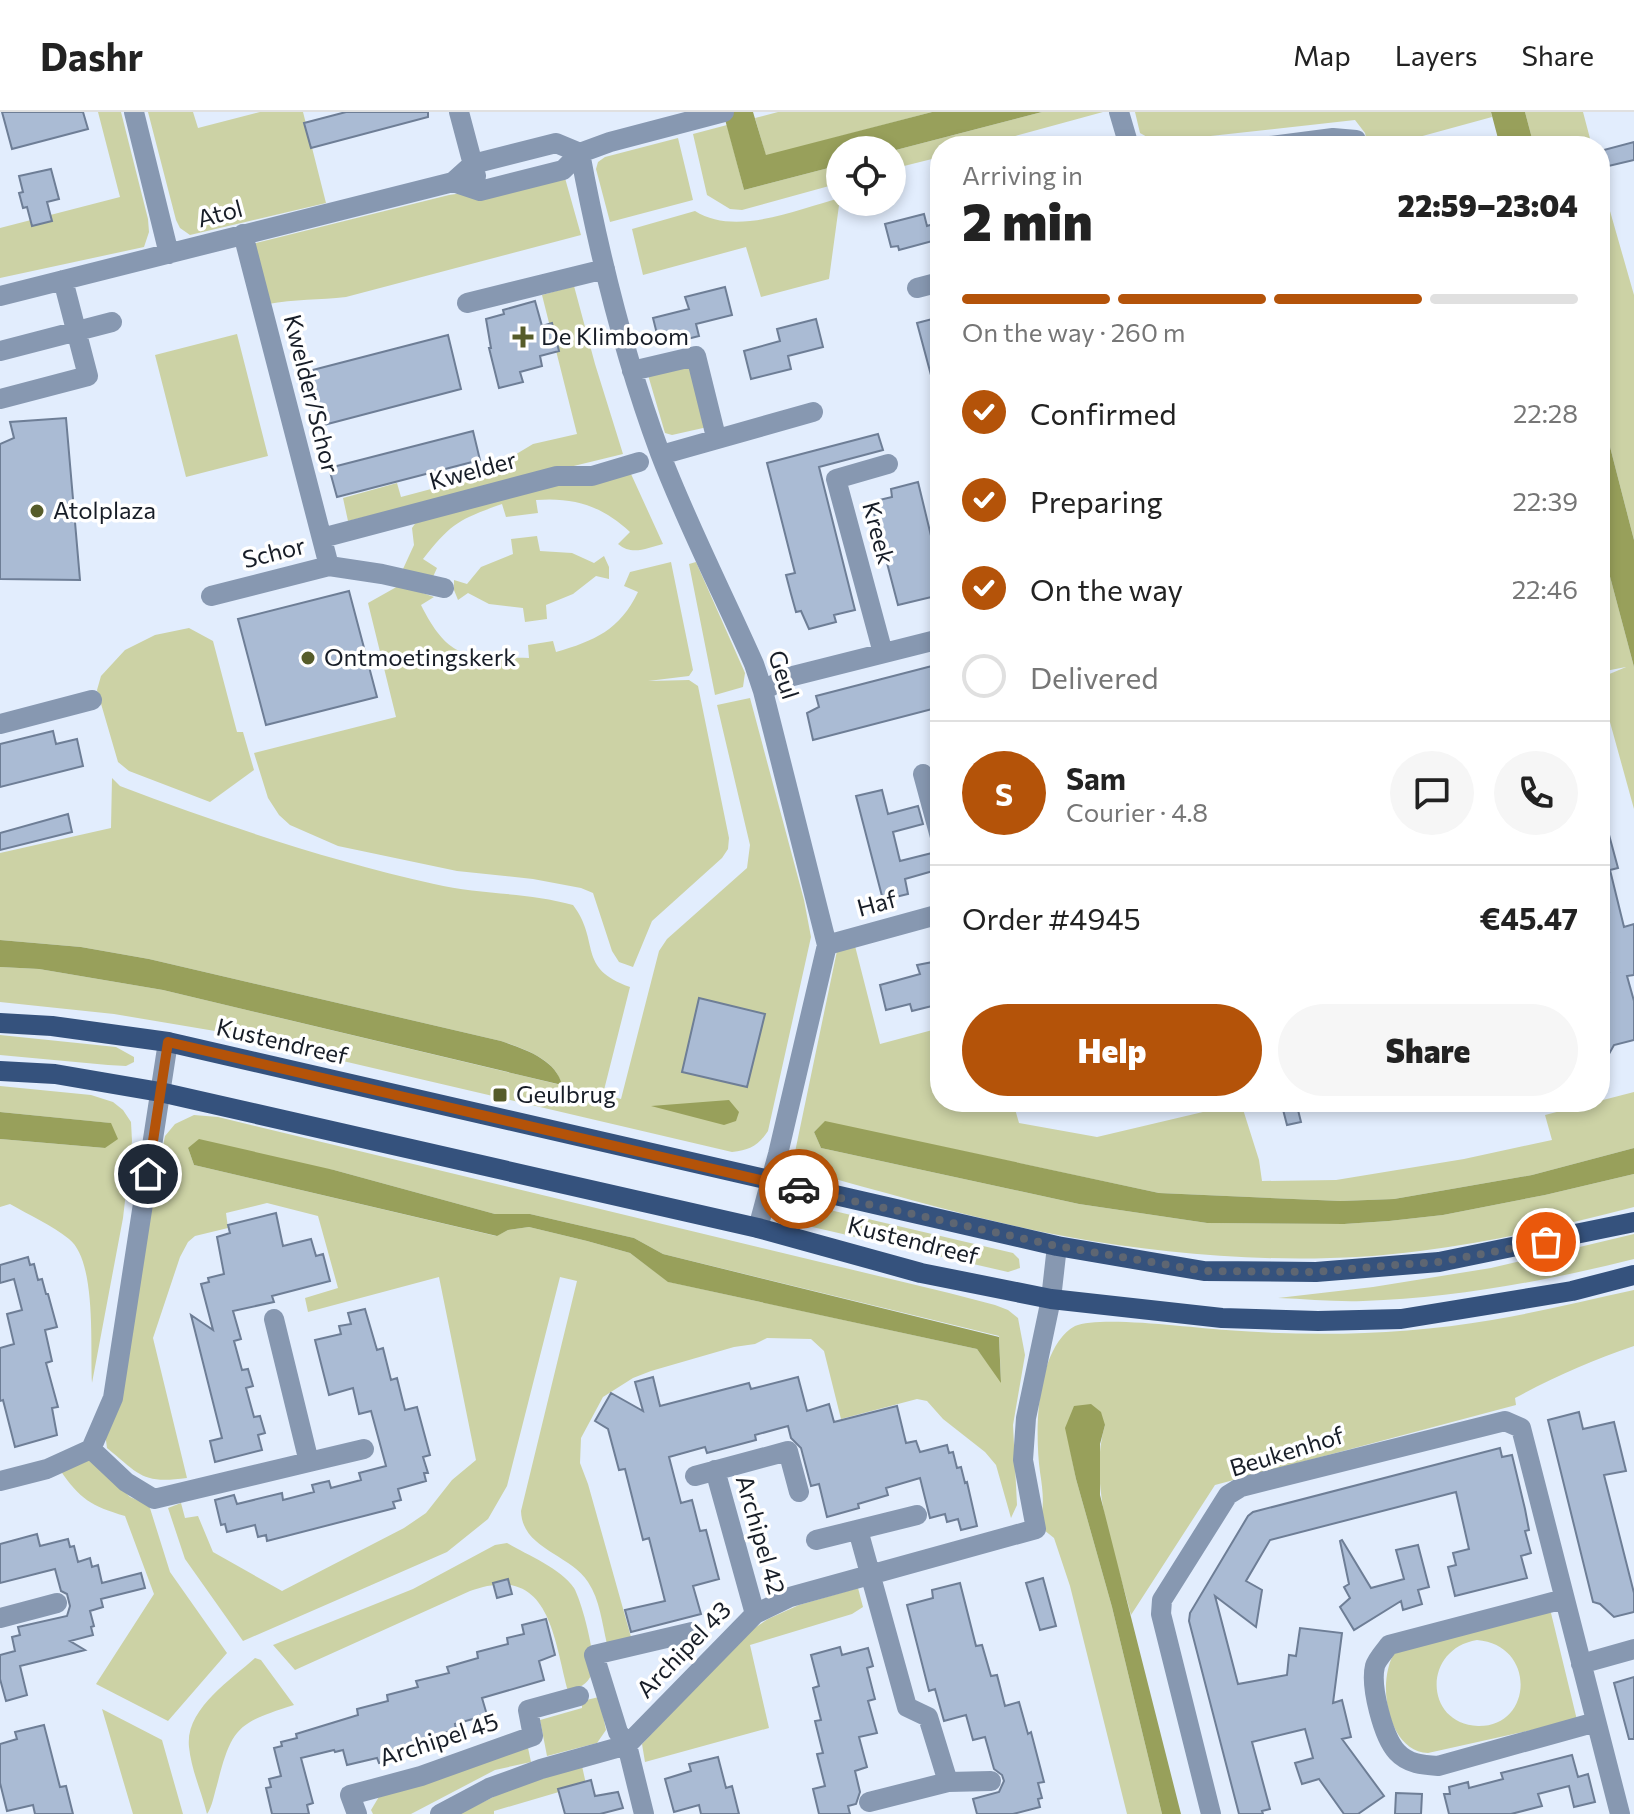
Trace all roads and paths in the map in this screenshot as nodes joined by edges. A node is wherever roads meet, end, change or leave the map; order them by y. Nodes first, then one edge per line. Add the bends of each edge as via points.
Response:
1 (134, 112) edge
2 (459, 112) edge
3 (723, 112) edge
4 (1119, 112) edge
5 (1126, 136) edge
6 (580, 153) junction
7 (473, 164) junction
8 (453, 182) junction
9 (480, 191) junction
10 (243, 234) junction
11 (169, 254) junction
12 (605, 269) junction
13 (63, 280) junction
14 (930, 285) edge
15 (917, 288) dead end
16 (0, 296) edge
17 (467, 303) dead end
18 (112, 322) dead end
19 (77, 332) junction
20 (0, 351) edge
21 (632, 371) junction
22 (0, 399) edge
23 (813, 412) dead end
24 (716, 437) junction
25 (661, 455) junction
26 (639, 462) dead end
27 (888, 464) dead end
28 (322, 538) junction
29 (329, 566) junction
30 (444, 588) dead end
31 (211, 596) dead end
32 (930, 641) edge
33 (883, 653) junction
34 (763, 691) junction
35 (92, 700) dead end
36 (0, 724) edge
37 (923, 774) dead end
38 (930, 800) edge
39 (930, 917) edge
40 (827, 945) junction
41 (0, 1023) edge
42 (168, 1042) junction
43 (0, 1071) edge
44 (160, 1092) junction
45 (771, 1182) junction
46 (1634, 1222) edge
47 (758, 1228) junction
48 (1057, 1246) junction
49 (1634, 1275) edge
50 (1051, 1299) junction
51 (274, 1319) dead end
52 (91, 1449) junction
53 (364, 1449) dead end
54 (309, 1462) junction
55 (715, 1470) junction
56 (695, 1476) dead end
57 (0, 1481) edge
58 (799, 1492) dead end
59 (917, 1515) dead end
60 (858, 1530) junction
61 (816, 1540) dead end
62 (870, 1575) junction
63 (1564, 1599) junction
64 (57, 1603) dead end
65 (755, 1614) junction
66 (0, 1618) edge
67 (692, 1632) dead end
68 (1634, 1649) edge
69 (1581, 1664) junction
70 (579, 1696) dead end
71 (1596, 1722) junction
72 (533, 1736) junction
73 (627, 1745) junction
74 (541, 1769) junction
75 (991, 1781) dead end
76 (948, 1782) junction
77 (869, 1802) dead end
78 (357, 1814) edge
79 (440, 1814) edge
80 (644, 1814) edge
81 (1211, 1814) edge
82 (1620, 1814) edge

1 - 11 street
2 - 7 street
3 - 6 street, Atol
4 - 5 street
6 - 7 street, Atol via 556,143
6 - 9 street, Atol via 563,170
6 - 12 street, Geul
7 - 8 street, Atol
7 - 9 street
8 - 9 street
8 - 10 street, Atol
10 - 11 street, Atol
10 - 28 street, Kwelder/Schor
11 - 13 street, Atol
12 - 17 street
12 - 21 street, Geul
13 - 16 street, Atol
13 - 19 street
14 - 15 street
18 - 19 street
19 - 20 street
19 - 22 street via 88,376
21 - 24 street via 696,356
21 - 25 street, Geul
23 - 24 street
24 - 25 street
25 - 34 street, Geul
26 - 28 street, Kwelder via 592,476 557,476
27 - 33 street, Kreek via 836,479
28 - 29 street, Kwelder/Schor
29 - 30 street, Schor
29 - 31 street, Schor
32 - 33 street
33 - 34 street via 785,678
34 - 40 street, Geul
35 - 36 street
37 - 38 street
39 - 40 street, Haf
40 - 45 street, Geul
41 - 42 main road, Kustendreef
42 - 44 street
42 - 45 main road, Kustendreef
43 - 44 main road, Kustendreef via 55,1074
44 - 47 main road, Kustendreef
44 - 52 street via 113,1398
45 - 47 street, Geul
45 - 48 main road, Kustendreef
46 - 48 main road, Kustendreef via 1439,1262 1316,1272 1204,1271
47 - 50 main road, Kustendreef via 921,1273
48 - 50 street
49 - 50 main road, Kustendreef via 1572,1291 1401,1319 1222,1318
50 - 62 street, Archipel 43 via 1026,1418 1023,1460 1036,1529
51 - 54 street
52 - 54 street via 126,1482 154,1499
52 - 57 street via 47,1469
53 - 54 street
55 - 56 street, Archipel 42
55 - 58 street, Archipel 42 via 788,1451
55 - 65 street, Archipel 42
59 - 60 street
60 - 61 street
60 - 62 street
62 - 65 street, Archipel 43 via 790,1597
62 - 76 street via 907,1707 928,1717
63 - 69 street, Beukenhof
63 - 71 street via 1389,1645 1375,1666 1383,1727 1397,1752 1418,1765 1438,1766
63 - 81 street, Beukenhof via 1521,1428 1505,1421 1241,1487 1228,1495 1162,1600 1161,1614
64 - 66 street
65 - 73 street, Archipel 43
67 - 73 street via 594,1655
68 - 69 street
69 - 71 street, Beukenhof
70 - 72 street, Archipel 45 via 528,1710
71 - 82 street, Beukenhof
72 - 74 street
72 - 78 street, Archipel 45 via 350,1795
73 - 74 street
73 - 80 street
74 - 79 street
75 - 76 street
76 - 77 street

